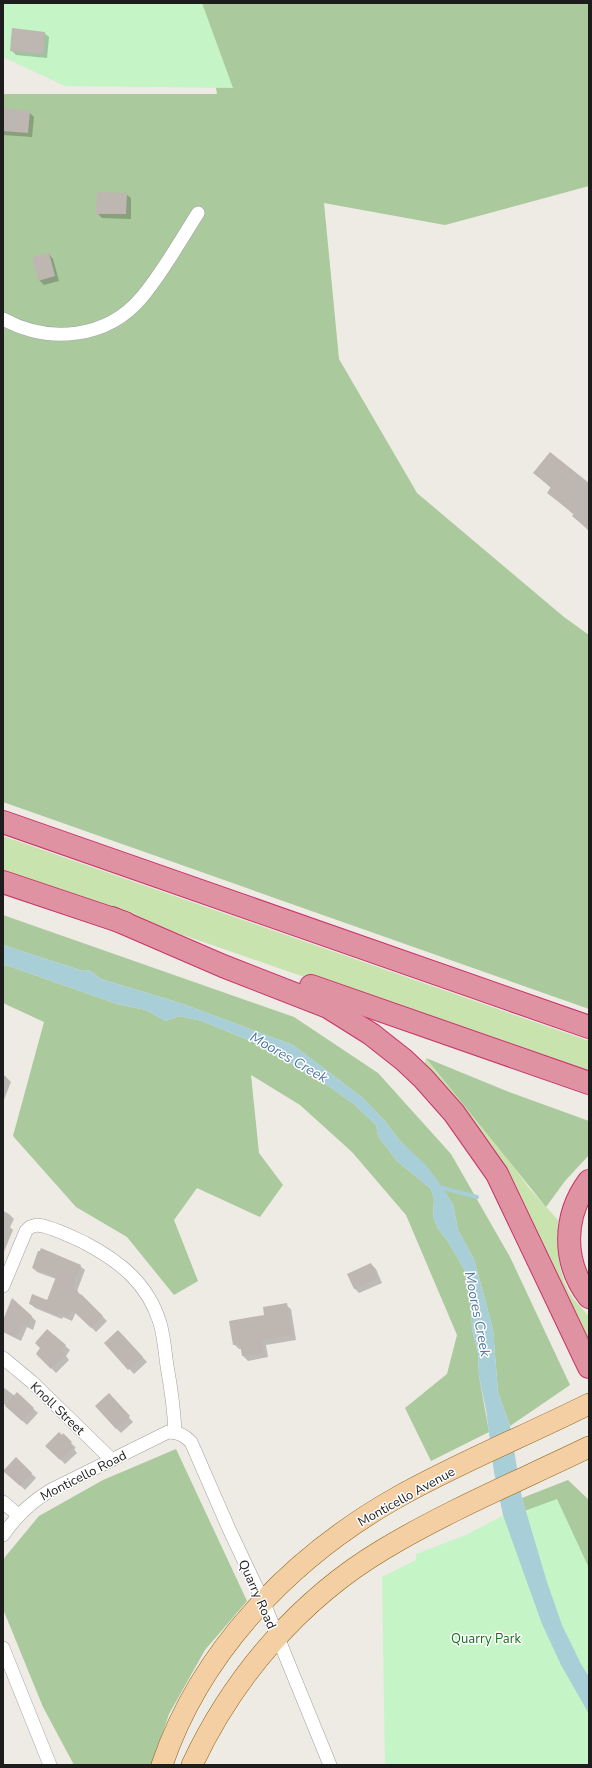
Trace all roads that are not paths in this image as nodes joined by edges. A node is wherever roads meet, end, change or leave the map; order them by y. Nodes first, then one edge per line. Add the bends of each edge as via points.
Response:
1 (198, 213) dead end
2 (3, 319) edge
3 (3, 822) edge
4 (3, 882) edge
5 (112, 918) junction
6 (589, 1027) edge
7 (589, 1083) edge
8 (589, 1180) edge
9 (3, 1286) edge
10 (589, 1298) edge
11 (3, 1358) edge
12 (589, 1367) edge
13 (589, 1404) edge
14 (174, 1432) junction
15 (589, 1447) edge
16 (111, 1459) junction
17 (3, 1502) edge
18 (18, 1515) junction
19 (3, 1535) edge
20 (263, 1601) junction
21 (277, 1638) junction
22 (3, 1648) edge
23 (50, 1765) edge
24 (162, 1765) edge
25 (192, 1765) edge
26 (330, 1765) edge

1 - 2 street via 142,297 122,316 106,325 83,333 52,335 14,325
3 - 6 highway
4 - 5 highway
5 - 7 highway
5 - 12 highway via 223,966 328,1007 371,1034 404,1060 458,1118 497,1174
8 - 10 highway via 574,1205 568,1238 575,1274
9 - 14 street via 26,1231 37,1225 76,1238 120,1264 146,1293 160,1325 174,1413
11 - 16 street, Knoll Street
13 - 20 main road, Monticello Avenue via 396,1498 326,1544 288,1575
14 - 16 street, Monticello Road via 168,1432
14 - 20 street, Quarry Road via 191,1442
15 - 21 main road via 398,1541 356,1568 307,1607
16 - 18 street, Monticello Road via 51,1490
17 - 18 street
18 - 19 street, Monticello Road
20 - 21 street, Quarry Road
20 - 24 main road, Monticello Avenue via 233,1637 199,1685 178,1725
21 - 25 main road via 230,1698
21 - 26 street, Quarry Road
22 - 23 street

